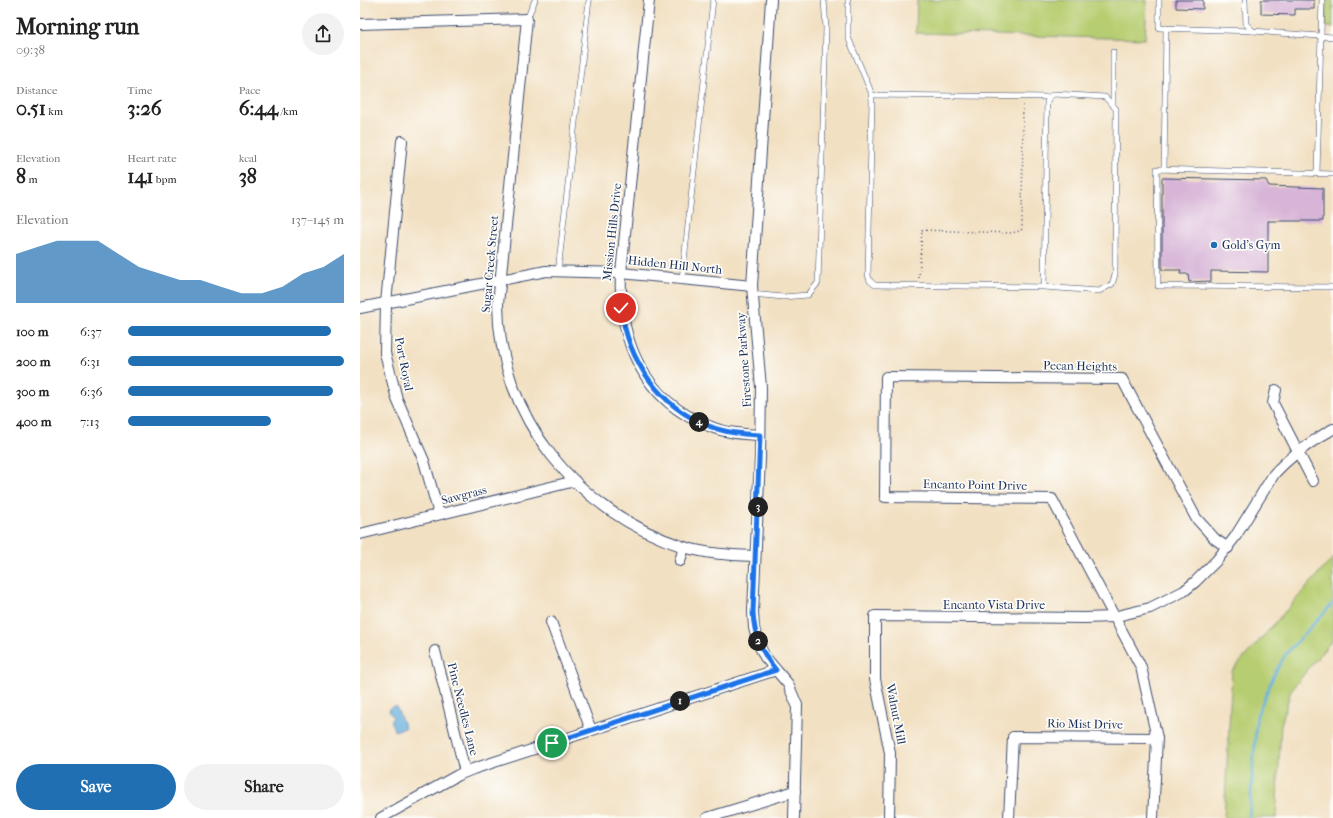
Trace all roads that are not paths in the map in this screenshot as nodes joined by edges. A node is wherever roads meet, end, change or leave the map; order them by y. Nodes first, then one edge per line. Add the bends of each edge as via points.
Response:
1 (535, 0) edge
2 (589, 0) edge
3 (649, 0) edge
4 (712, 0) edge
5 (771, 0) edge
6 (824, 0) edge
7 (848, 0) edge
8 (1159, 0) edge
9 (1245, 0) edge
10 (1322, 0) edge
11 (527, 19) junction
12 (360, 24) edge
13 (1166, 28) junction
14 (1252, 31) junction
15 (1320, 36) junction
16 (1333, 37) edge
17 (1113, 52) dead end
18 (871, 95) junction
19 (1049, 97) junction
20 (1113, 104) junction
21 (402, 141) dead end
22 (1164, 169) junction
23 (1317, 173) junction
24 (1333, 174) edge
25 (558, 271) junction
26 (621, 272) junction
27 (682, 279) junction
28 (500, 280) junction
29 (1044, 287) junction
30 (1333, 287) edge
31 (752, 290) junction
32 (386, 303) junction
33 (360, 308) edge
34 (886, 377) joint
35 (1276, 390) dead end
36 (1333, 429) edge
37 (760, 435) junction
38 (1297, 452) junction
39 (574, 480) junction
40 (1313, 481) dead end
41 (439, 514) junction
42 (360, 534) edge
43 (684, 547) junction
44 (1228, 548) junction
45 (755, 556) junction
46 (680, 561) dead end
47 (875, 616) joint
48 (1113, 617) junction
49 (550, 622) dead end
50 (435, 651) dead end
51 (776, 670) junction
52 (591, 730) junction
53 (1157, 738) junction
54 (465, 772) junction
55 (795, 791) junction
56 (381, 818) edge
57 (707, 818) edge
58 (794, 818) edge
59 (889, 818) edge
60 (1009, 818) edge
61 (1153, 818) edge

1 - 11 lane
2 - 25 lane
3 - 26 street, Mission Hills Drive
4 - 27 lane
5 - 31 street, Firestone Parkway
6 - 31 lane via 826,28 818,283 808,295 783,297
7 - 18 lane via 848,37
8 - 13 lane via 1159,28
9 - 14 lane via 1246,24
10 - 15 lane
11 - 12 street
11 - 28 street, Sugar Creek Street
13 - 14 lane
13 - 22 lane
14 - 15 lane
15 - 16 lane
15 - 23 lane
17 - 20 lane
18 - 19 lane
18 - 29 lane via 868,275 870,281 875,285
19 - 20 lane via 1054,94 1105,97
19 - 29 lane
20 - 29 lane via 1116,117 1112,284 1099,291
21 - 32 street, Port Royal
22 - 23 lane
22 - 30 lane via 1157,169 1158,286
23 - 24 lane
25 - 26 street, Hidden Hill North
25 - 28 street, Hidden Hill North
26 - 27 street, Hidden Hill North
26 - 37 street, Mission Hills Drive via 621,308 626,337 638,363 654,387 675,406 704,424 721,430
27 - 31 street, Hidden Hill North
28 - 32 street, Hidden Hill North
28 - 39 street, Sugar Creek Street via 498,327 516,396 531,427 548,452
31 - 37 street, Firestone Parkway via 761,387
32 - 33 street, Hidden Hill North
32 - 41 street, Port Royal via 384,332 389,371 397,399 424,461
34 - 44 street, Pecan Heights via 1122,379 1196,518 1215,539
34 - 48 street, Encanto Point Drive via 885,497 1052,499
35 - 38 street via 1273,403
36 - 38 street
37 - 45 street, Firestone Parkway
38 - 40 street
38 - 44 street via 1274,474
39 - 41 street, Sawgrass
39 - 43 street, Sugar Creek Street via 610,509 654,535
41 - 42 street, Sawgrass
43 - 45 street, Sugar Creek Street
43 - 46 street
44 - 48 street via 1184,591 1150,608
45 - 51 street, Firestone Parkway via 754,628 765,657
47 - 48 street, Encanto Vista Drive
47 - 59 street, Walnut Mill via 876,679 890,753
48 - 53 street, Encanto Point Drive via 1141,667
49 - 52 street
50 - 54 street, Pine Needles Lane
51 - 52 street
51 - 55 street, Firestone Parkway via 788,684 797,705
52 - 54 street
53 - 60 street, Rio Mist Drive via 1013,737
53 - 61 street, Encanto Point Drive
54 - 56 street
55 - 57 street
55 - 58 street, Firestone Parkway

